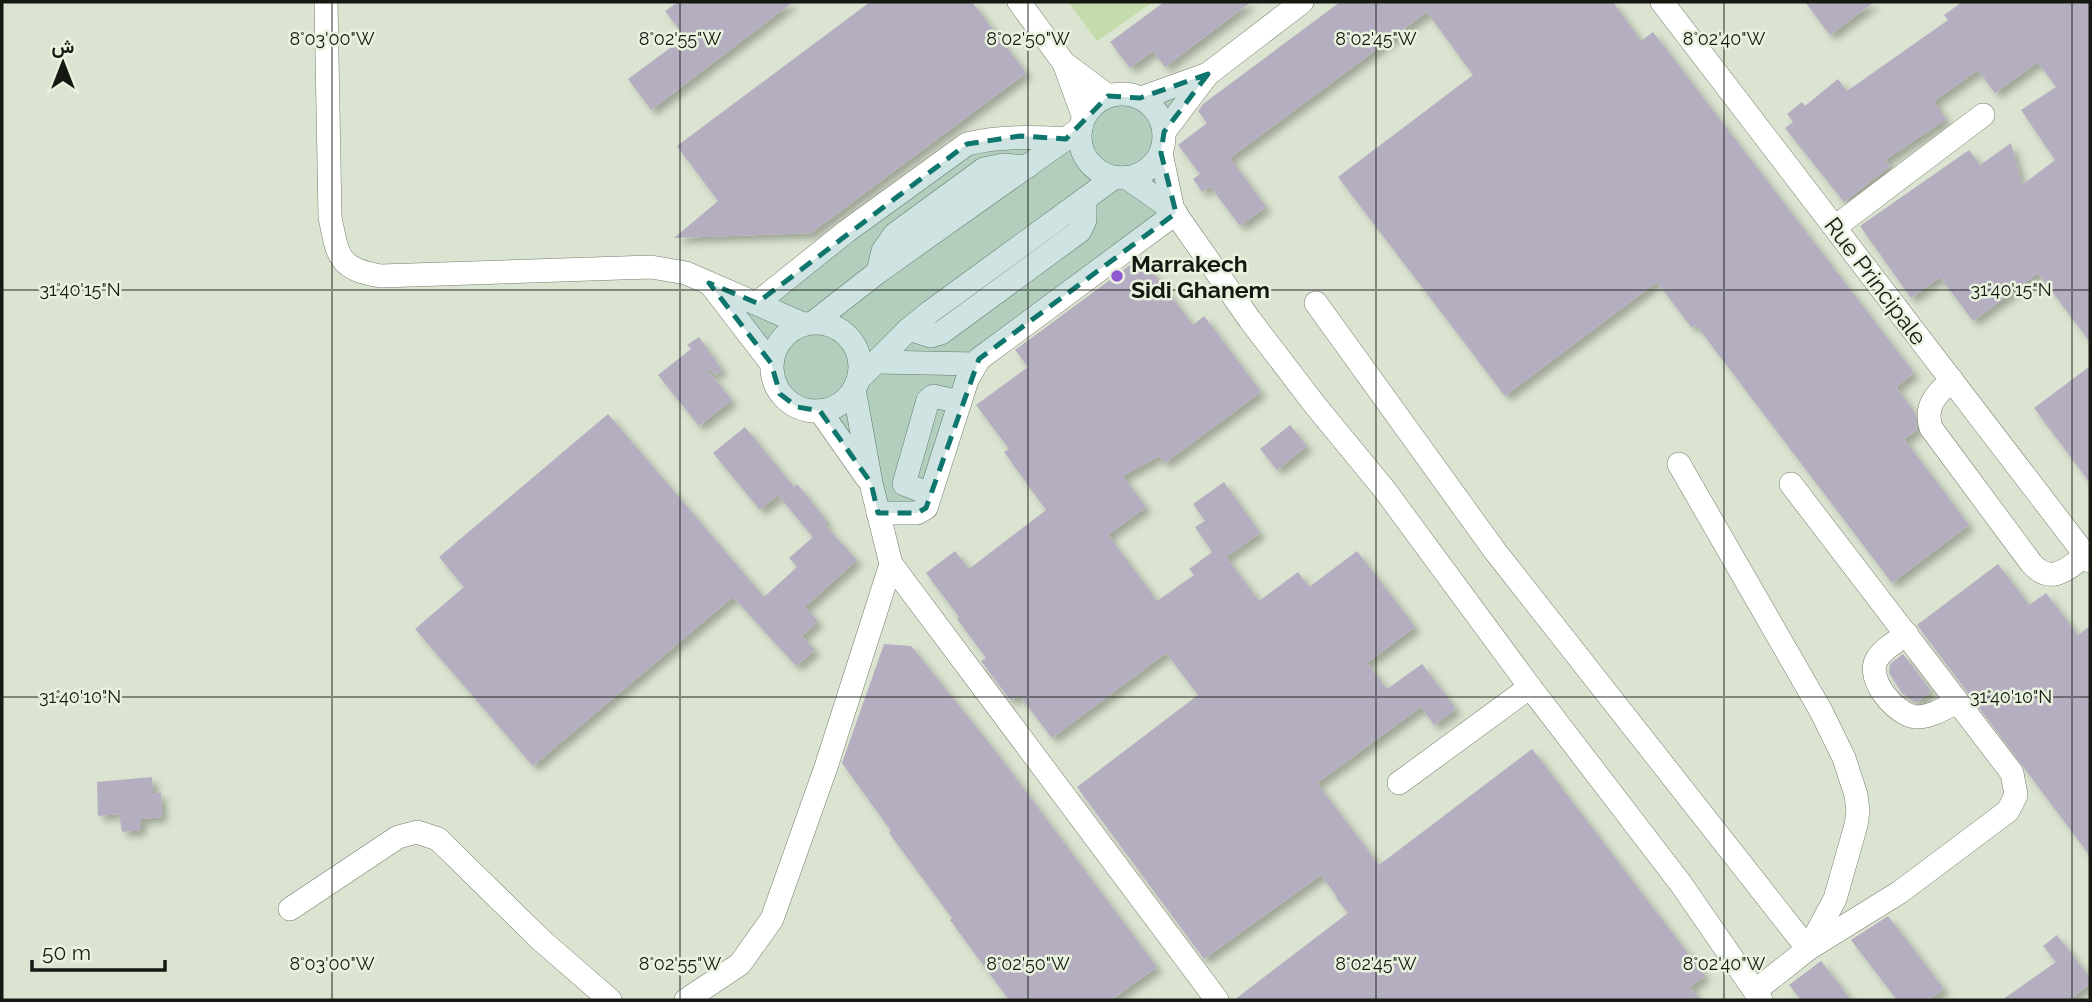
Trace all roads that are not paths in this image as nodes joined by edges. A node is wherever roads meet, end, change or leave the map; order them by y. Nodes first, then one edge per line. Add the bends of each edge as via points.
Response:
1 (326, 2) edge
2 (1019, 2) edge
3 (1302, 2) edge
4 (1662, 2) edge
5 (1064, 62) junction
6 (1208, 74) junction
7 (1108, 96) junction
8 (1140, 98) junction
9 (1983, 115) dead end
10 (1077, 128) junction
11 (1162, 143) junction
12 (1121, 177) junction
13 (1174, 212) junction
14 (1835, 227) junction
15 (709, 283) junction
16 (757, 303) junction
17 (1317, 303) dead end
18 (808, 323) junction
19 (877, 362) junction
20 (771, 363) junction
21 (975, 364) junction
22 (1952, 380) junction
23 (856, 384) junction
24 (960, 402) junction
25 (820, 411) junction
26 (1679, 464) dead end
27 (871, 483) junction
28 (1791, 484) dead end
29 (930, 494) junction
30 (878, 513) junction
31 (2088, 558) edge
32 (891, 564) junction
33 (1907, 634) junction
34 (1530, 687) junction
35 (1957, 702) junction
36 (1399, 783) dead end
37 (290, 909) dead end
38 (1808, 949) junction
39 (1758, 996) edge
40 (610, 1000) edge
41 (686, 1000) edge
42 (1217, 1000) edge

1 - 15 street via 330,217 344,262 359,272 382,276 651,267 686,273
2 - 5 street
3 - 6 street
4 - 14 street, Rue Principale
5 - 7 street
5 - 10 street
6 - 8 street
6 - 11 street
7 - 8 street
7 - 10 street via 1098,101
8 - 11 street via 1157,112
9 - 14 street
10 - 12 street via 1087,160 1104,174
10 - 16 street via 967,144
10 - 18 street
11 - 12 street via 1155,163
11 - 13 street
12 - 13 street
12 - 19 street via 909,329
13 - 21 street
13 - 34 street via 1250,320 1384,489
14 - 22 street, Rue Principale
15 - 16 street
15 - 20 street
16 - 18 street
17 - 38 street via 1495,551
18 - 20 street via 793,328 778,343
18 - 23 street via 835,326 851,340 860,359
19 - 21 street
19 - 23 street
20 - 25 street via 775,384 788,401
21 - 24 street
22 - 31 street, Rue Principale
22 - 31 street via 1931,404 1931,428 2031,563 2040,572 2053,575
23 - 25 street via 839,405
23 - 27 street
24 - 29 street
24 - 29 street via 933,396 928,400 904,484
25 - 27 street
26 - 38 street via 1821,711 1856,795 1856,825 1835,899
27 - 30 street
28 - 33 street
29 - 30 street via 926,508 916,513
30 - 32 street
32 - 41 street via 772,919 740,964
32 - 42 street
33 - 35 street
33 - 35 street via 1875,663 1884,694 1901,712 1918,717
34 - 36 street
34 - 39 street via 1681,884
35 - 38 street via 2012,773 2016,795 2008,811 1900,892
37 - 40 street via 398,837 424,833 464,862 541,940
38 - 39 street

